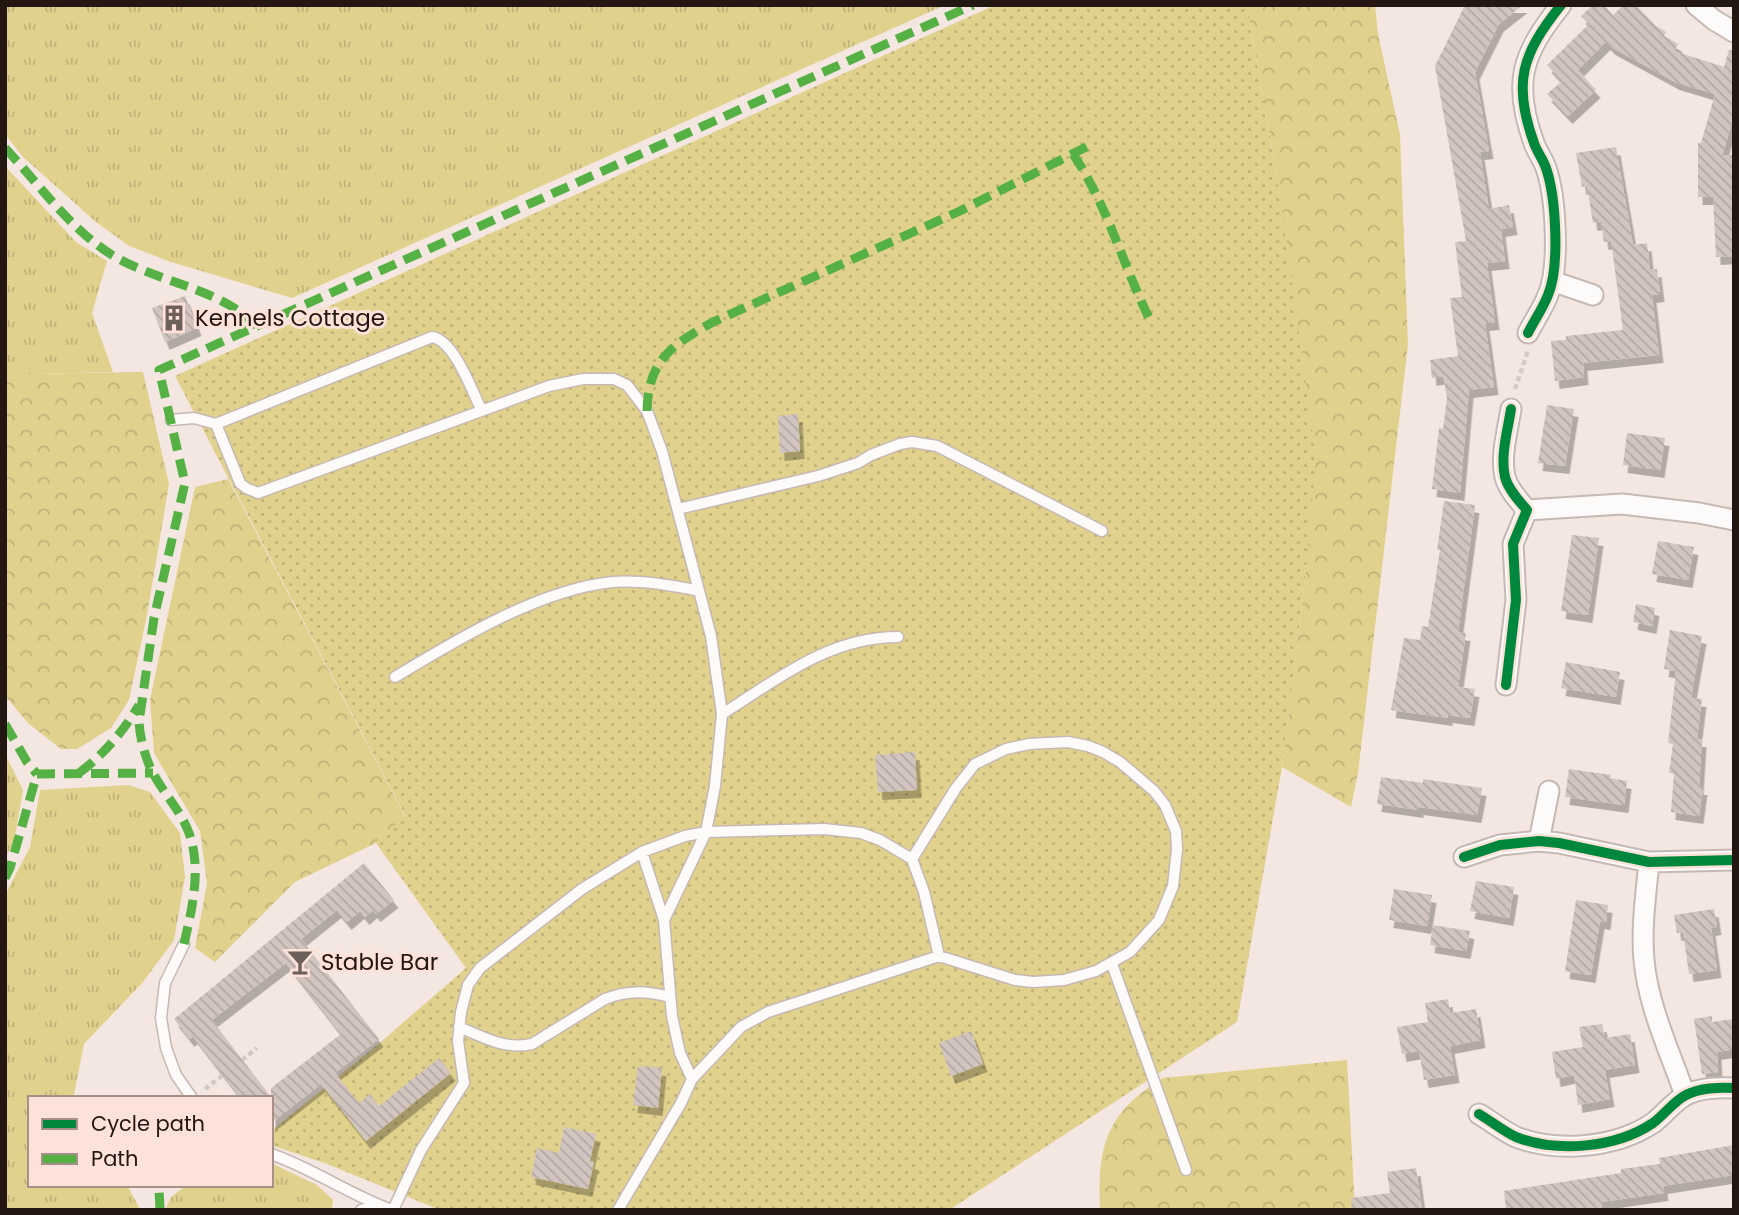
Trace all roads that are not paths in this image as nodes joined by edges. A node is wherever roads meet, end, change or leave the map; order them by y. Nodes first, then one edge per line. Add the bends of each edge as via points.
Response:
1 (1561, 5) edge
2 (1696, 5) edge
3 (1734, 32) edge
4 (1552, 281) junction
5 (1593, 295) dead end
6 (1528, 333) road end
7 (481, 409) junction
8 (1511, 409) road end
9 (171, 420) dead end
10 (216, 424) junction
11 (678, 509) junction
12 (1527, 510) junction
13 (1734, 520) edge
14 (1102, 531) dead end
15 (699, 591) junction
16 (898, 637) dead end
17 (395, 677) dead end
18 (1506, 685) dead end
19 (722, 714) junction
20 (1549, 791) dead end
21 (706, 832) junction
22 (1539, 841) junction
23 (642, 852) junction
24 (1464, 856) dead end
25 (912, 859) junction
26 (1734, 860) edge
27 (1649, 862) junction
28 (664, 920) junction
29 (184, 944) dead end
30 (939, 956) junction
31 (1112, 964) junction
32 (670, 998) junction
33 (459, 1027) junction
34 (692, 1079) junction
35 (1734, 1088) edge
36 (1685, 1095) junction
37 (191, 1096) edge
38 (1479, 1114) dead end
39 (273, 1155) edge
40 (1186, 1170) dead end
41 (378, 1205) junction
42 (361, 1210) edge
43 (393, 1210) edge
44 (618, 1210) edge

1 - 4 street via 1540,31 1525,63 1521,93 1551,190 1556,241
2 - 3 street
4 - 5 street
4 - 6 street
7 - 10 lane via 258,493 240,483
7 - 10 lane via 443,340 432,337
7 - 11 lane via 568,381 614,379 627,385 654,428
8 - 12 street via 1505,477
9 - 10 lane via 194,418
11 - 14 lane via 818,476 885,448 912,442 937,446
11 - 15 lane
12 - 13 street via 1622,504
12 - 18 street via 1513,544 1517,600
15 - 17 lane via 623,582 583,589 475,630
15 - 19 lane via 711,636
16 - 19 lane via 866,639 819,654
19 - 21 lane
20 - 22 street
21 - 23 lane
21 - 25 lane via 842,829 880,840
21 - 28 lane
22 - 24 street via 1500,845
22 - 27 street
23 - 28 lane
23 - 33 lane via 582,889 480,968 463,995
25 - 30 lane
25 - 31 lane via 964,776 989,755 1049,742 1103,752 1140,779 1165,805 1176,831 1177,849 1173,886 1159,920
26 - 27 street
27 - 36 street via 1643,936 1646,976
28 - 32 lane
29 - 37 lane via 164,983 161,1018 176,1075
30 - 31 lane via 1033,982 1064,980
30 - 34 lane via 753,1019
31 - 40 lane
32 - 33 lane via 649,992 618,994 520,1047
32 - 34 lane via 680,1053
33 - 43 lane via 464,1083 425,1142
34 - 44 lane
35 - 36 street
36 - 38 street via 1649,1126 1579,1146 1515,1136
39 - 41 lane
41 - 42 lane
41 - 43 lane

